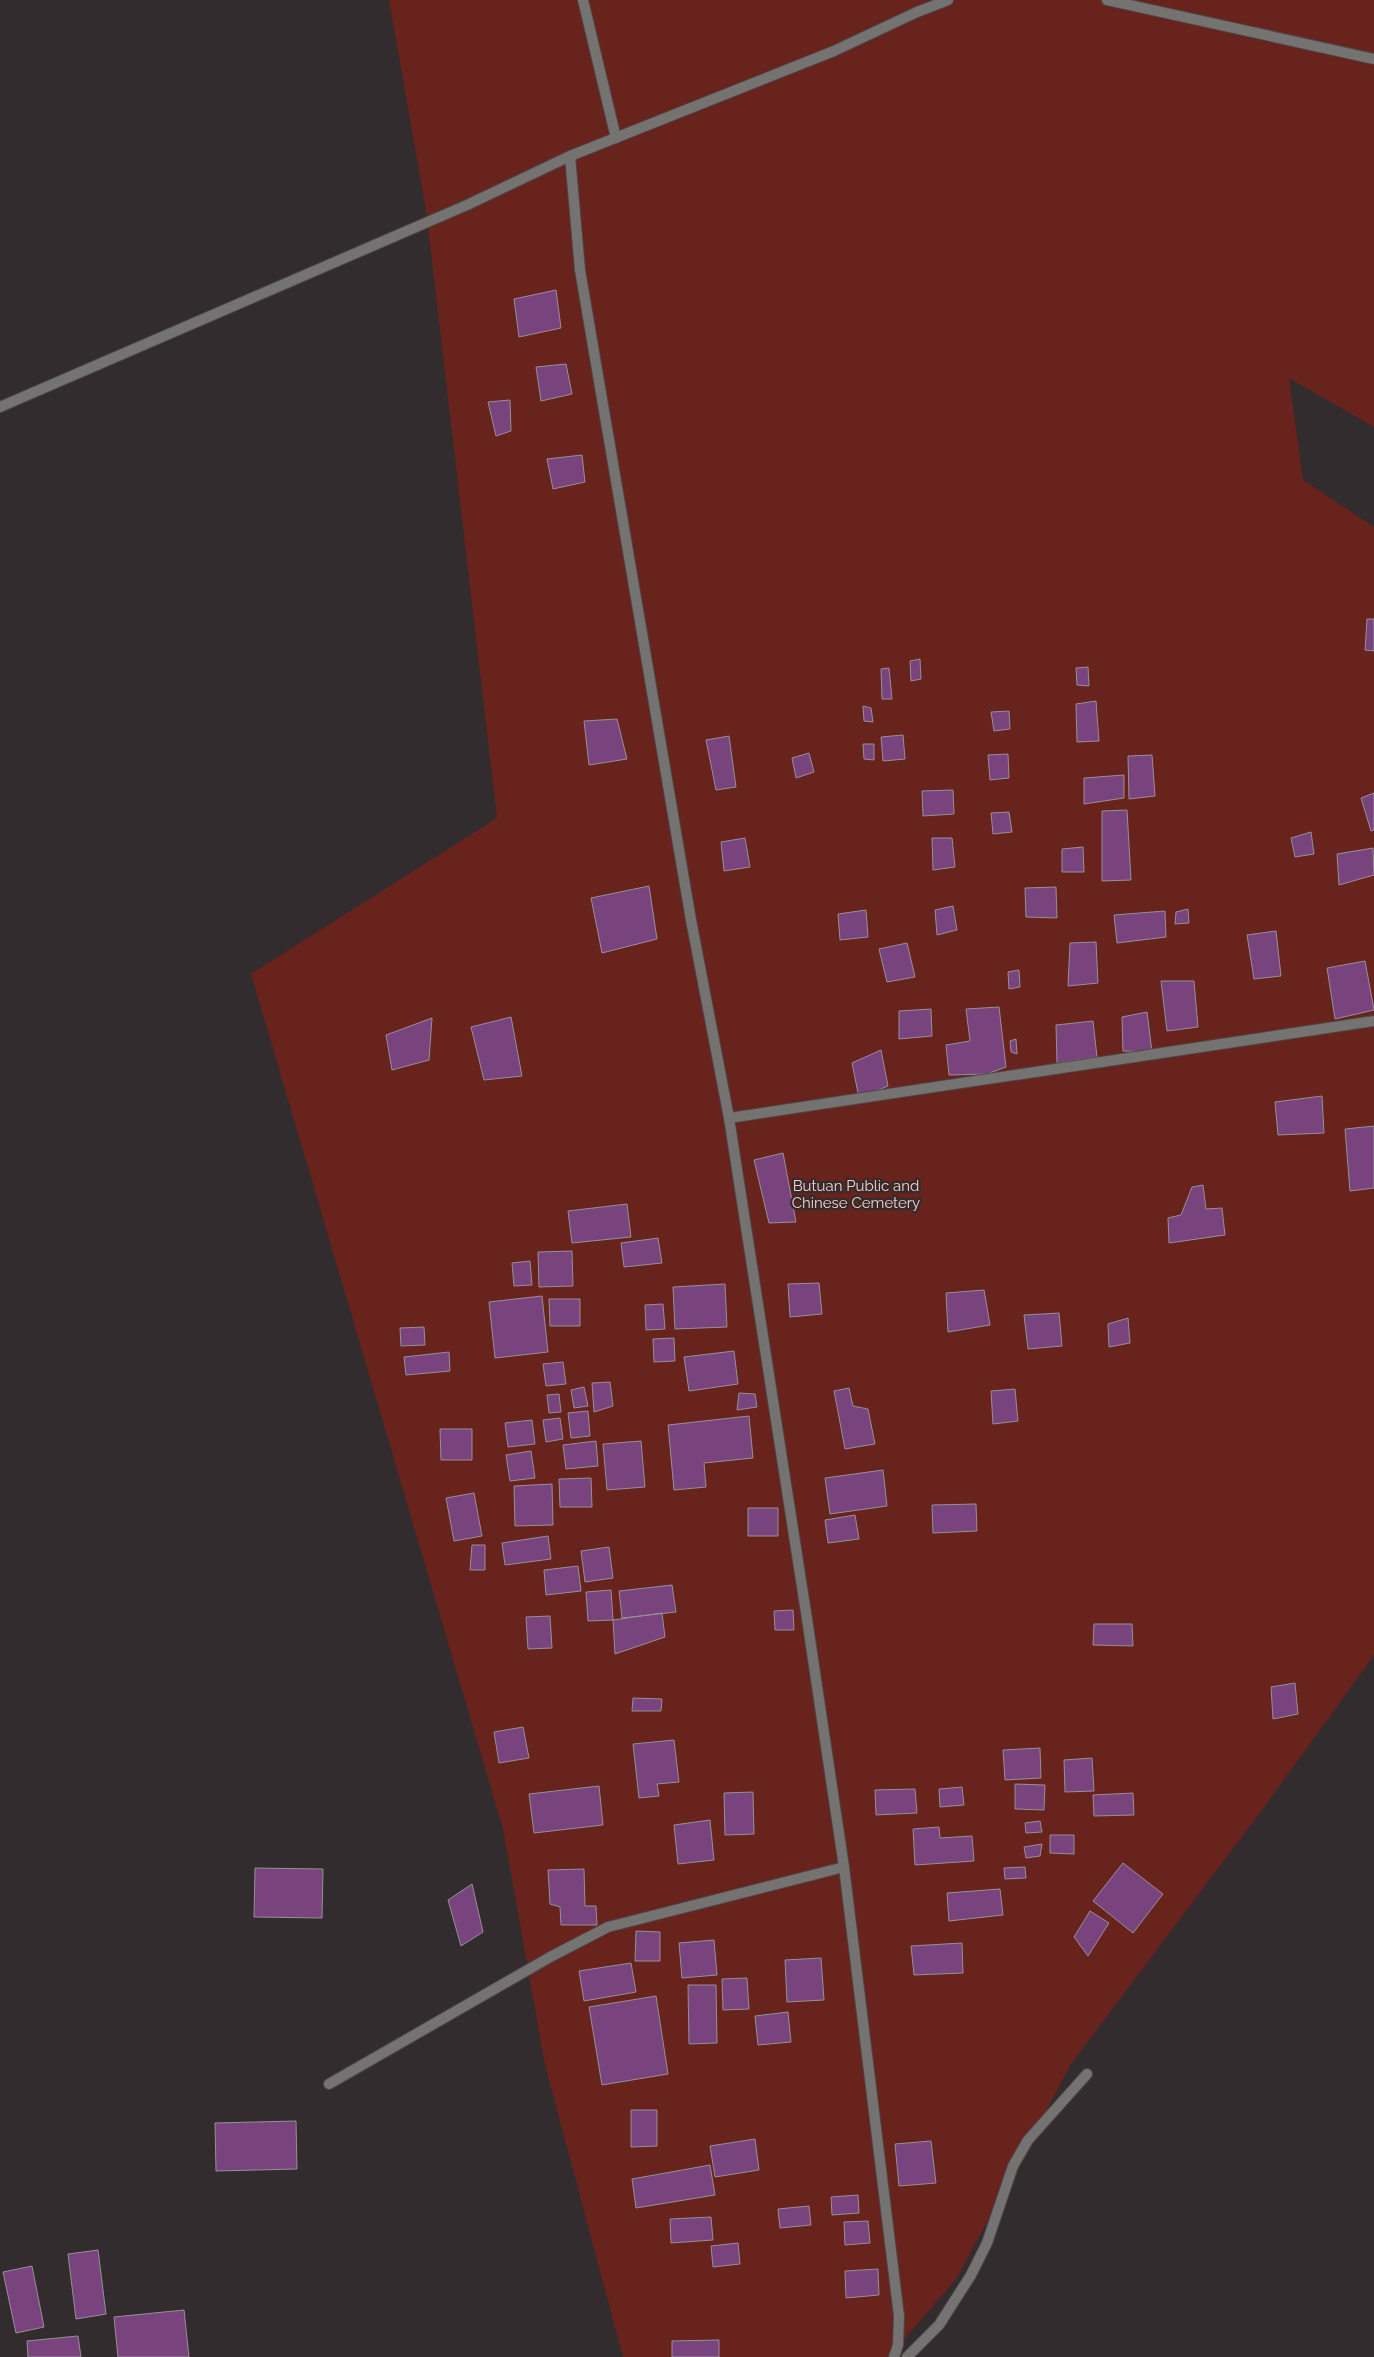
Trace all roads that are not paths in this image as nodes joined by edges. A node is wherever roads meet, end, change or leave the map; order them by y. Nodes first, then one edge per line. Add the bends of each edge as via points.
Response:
1 (583, 0) edge
2 (948, 0) edge
3 (1107, 0) edge
4 (1374, 59) edge
5 (616, 138) junction
6 (570, 156) junction
7 (0, 407) edge
8 (1374, 1020) edge
9 (729, 1118) junction
10 (844, 1867) junction
11 (1087, 2074) dead end
12 (329, 2084) dead end
13 (894, 2357) edge
14 (907, 2357) edge

1 - 5 street
2 - 5 street via 834,51
3 - 4 street
5 - 6 street
6 - 7 street via 467,205
6 - 9 street via 580,270 689,910
8 - 9 street
9 - 10 street
10 - 12 street via 608,1927
10 - 13 street via 899,2316 898,2345
11 - 14 street via 1028,2140 1013,2166 987,2243 971,2275 939,2325

